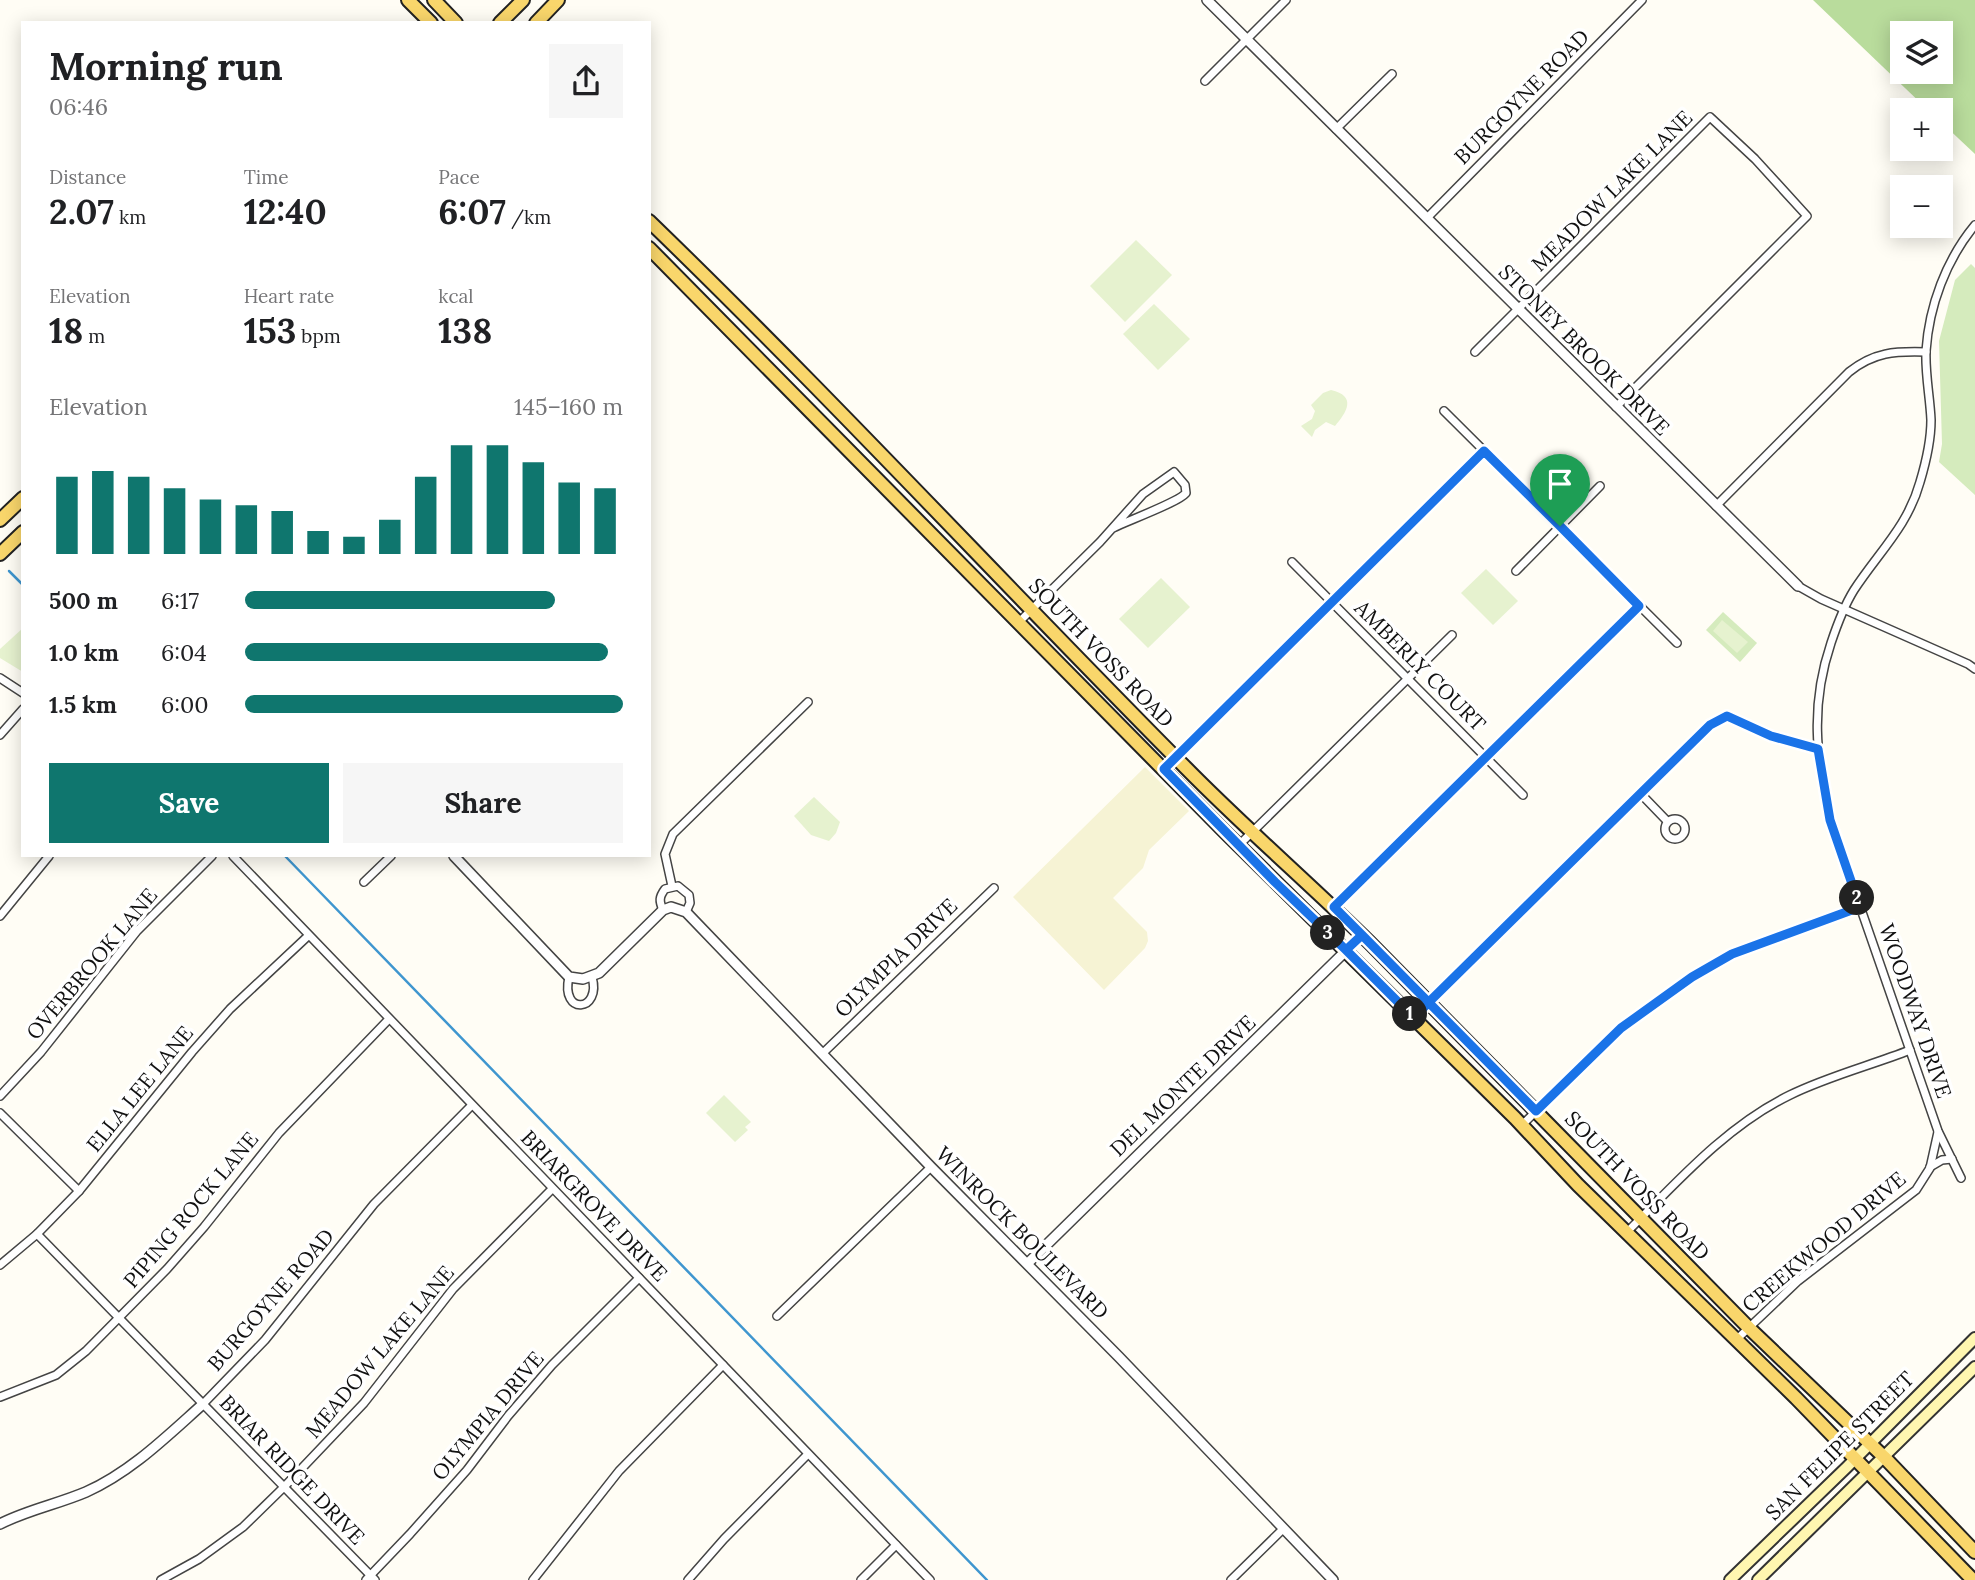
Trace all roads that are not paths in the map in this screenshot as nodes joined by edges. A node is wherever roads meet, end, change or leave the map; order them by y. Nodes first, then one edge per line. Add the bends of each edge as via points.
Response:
1 (408, 0) edge
2 (434, 0) edge
3 (523, 0) edge
4 (558, 0) edge
5 (1207, 0) edge
6 (1286, 0) edge
7 (1642, 0) edge
8 (429, 21) edge
9 (454, 21) edge
10 (502, 21) edge
11 (538, 21) edge
12 (1247, 40) junction
13 (1392, 74) dead end
14 (1205, 81) dead end
15 (1336, 129) junction
16 (1427, 219) junction
17 (651, 223) edge
18 (1975, 225) edge
19 (651, 250) edge
20 (692, 263) junction
21 (678, 277) junction
22 (1519, 310) junction
23 (1475, 352) dead end
24 (1926, 352) junction
25 (782, 353) junction
26 (767, 368) junction
27 (1616, 407) junction
28 (1444, 411) dead end
29 (865, 438) junction
30 (1484, 451) junction
31 (851, 453) junction
32 (1600, 486) dead end
33 (21, 500) edge
34 (1716, 506) junction
35 (0, 520) edge
36 (945, 521) junction
37 (1560, 526) junction
38 (1112, 528) junction
39 (21, 534) edge
40 (932, 534) junction
41 (0, 554) edge
42 (1292, 562) dead end
43 (1516, 571) dead end
44 (1798, 586) joint
45 (1332, 602) junction
46 (1639, 606) junction
47 (1844, 609) junction
48 (1031, 610) junction
49 (1019, 622) junction
50 (1452, 635) dead end
51 (1677, 643) dead end
52 (1975, 669) edge
53 (0, 677) edge
54 (1408, 678) junction
55 (21, 692) edge
56 (807, 702) dead end
57 (21, 711) edge
58 (0, 735) edge
59 (1818, 749) junction
60 (1486, 757) junction
61 (1176, 758) junction
62 (1164, 769) junction
63 (1640, 793) junction
64 (1523, 795) dead end
65 (1667, 821) dead end
66 (1251, 834) junction
67 (1238, 845) junction
68 (48, 857) edge
69 (211, 857) edge
70 (234, 857) edge
71 (390, 857) edge
72 (455, 857) edge
73 (364, 882) dead end
74 (672, 886) junction
75 (994, 888) dead end
76 (1334, 907) junction
77 (1860, 907) junction
78 (663, 910) junction
79 (686, 912) junction
80 (0, 916) edge
81 (1362, 935) junction
82 (307, 936) junction
83 (1346, 950) junction
84 (569, 977) junction
85 (592, 977) junction
86 (1429, 1002) junction
87 (1414, 1018) junction
88 (389, 1019) junction
89 (1466, 1040) junction
90 (1910, 1050) junction
91 (822, 1054) junction
92 (1451, 1055) junction
93 (0, 1096) edge
94 (471, 1105) junction
95 (1536, 1111) junction
96 (0, 1113) edge
97 (1522, 1125) junction
98 (1938, 1131) junction
99 (1952, 1159) junction
100 (931, 1167) junction
101 (1930, 1168) junction
102 (1961, 1178) dead end
103 (552, 1189) junction
104 (79, 1191) junction
105 (1641, 1219) junction
106 (1627, 1232) junction
107 (37, 1234) junction
108 (1028, 1263) junction
109 (0, 1265) edge
110 (639, 1278) junction
111 (777, 1315) dead end
112 (119, 1318) junction
113 (1749, 1328) junction
114 (1975, 1338) edge
115 (1736, 1340) junction
116 (723, 1366) junction
117 (1975, 1367) edge
118 (0, 1397) edge
119 (203, 1404) junction
120 (1870, 1444) junction
121 (807, 1455) junction
122 (1884, 1457) junction
123 (1856, 1459) junction
124 (1868, 1472) junction
125 (284, 1487) junction
126 (0, 1524) edge
127 (1283, 1529) junction
128 (1964, 1541) junction
129 (896, 1545) junction
130 (1975, 1552) edge
131 (1949, 1556) junction
132 (1752, 1560) junction
133 (1761, 1576) edge
134 (371, 1579) edge
135 (160, 1580) edge
136 (533, 1580) edge
137 (688, 1580) edge
138 (861, 1580) edge
139 (930, 1580) edge
140 (1231, 1580) edge
141 (1333, 1580) edge
142 (1730, 1580) edge
143 (1973, 1580) edge

1 - 8 main road
2 - 9 main road
3 - 10 main road
4 - 11 main road
5 - 12 street, STONEY BROOK DRIVE
6 - 12 street
7 - 16 street, BURGOYNE ROAD
12 - 14 street
12 - 15 street, STONEY BROOK DRIVE
13 - 15 street
15 - 16 street, STONEY BROOK DRIVE
16 - 22 street, STONEY BROOK DRIVE
17 - 20 main road, SOUTH VOSS ROAD
18 - 24 street, WOODWAY DRIVE via 1939,286
19 - 21 main road, SOUTH VOSS ROAD
20 - 21 main road
20 - 25 main road, SOUTH VOSS ROAD
21 - 26 main road, SOUTH VOSS ROAD
22 - 23 street, MEADOW LAKE LANE
22 - 27 street, STONEY BROOK DRIVE
22 - 27 street, MEADOW LAKE LANE via 1710,117 1773,179 1807,216
24 - 34 street via 1881,354 1864,360
24 - 47 street, WOODWAY DRIVE via 1930,430 1920,484 1904,522
25 - 26 main road
25 - 29 main road, SOUTH VOSS ROAD
26 - 31 main road, SOUTH VOSS ROAD
27 - 34 street, STONEY BROOK DRIVE
28 - 30 street
29 - 31 main road
29 - 36 main road, SOUTH VOSS ROAD
30 - 37 street
30 - 45 street
31 - 40 main road, SOUTH VOSS ROAD
32 - 37 street
33 - 35 main road
34 - 44 street, STONEY BROOK DRIVE
36 - 40 main road
36 - 48 main road, SOUTH VOSS ROAD
37 - 43 street
37 - 46 street
38 - 38 street via 1183,497 1185,485 1174,472 1143,494
38 - 48 street
39 - 41 main road
40 - 49 main road, SOUTH VOSS ROAD
42 - 45 street, AMBERLY COURT
44 - 47 street, STONEY BROOK DRIVE
45 - 54 street, AMBERLY COURT
45 - 61 street
46 - 51 street
46 - 60 street
47 - 52 street, STONEY BROOK DRIVE
47 - 59 street, WOODWAY DRIVE via 1822,671
48 - 49 street
48 - 61 main road, SOUTH VOSS ROAD
49 - 62 main road, SOUTH VOSS ROAD
50 - 54 street
53 - 55 street
54 - 60 street, AMBERLY COURT
54 - 66 street
56 - 74 street via 673,834 665,854
57 - 58 street
59 - 63 street via 1771,736 1727,716 1710,725
59 - 77 street, WOODWAY DRIVE via 1830,820
60 - 64 street, AMBERLY COURT
60 - 76 street
61 - 62 street
61 - 66 main road, SOUTH VOSS ROAD
62 - 67 main road, SOUTH VOSS ROAD
63 - 65 street
63 - 86 street
66 - 67 street
66 - 76 main road, SOUTH VOSS ROAD
67 - 83 main road, SOUTH VOSS ROAD
68 - 80 street
69 - 93 street, OVERBROOK LANE via 137,931 48,1044
70 - 82 street, BRIARGROVE DRIVE
71 - 73 street
72 - 84 street
74 - 78 street via 660,895
74 - 79 street, WINROCK BOULEVARD via 689,895
75 - 91 street, OLYMPIA DRIVE
76 - 81 main road, SOUTH VOSS ROAD
77 - 90 street, WOODWAY DRIVE
77 - 95 street via 1732,954 1692,977 1621,1028
78 - 79 street
78 - 85 street
79 - 91 street, WINROCK BOULEVARD
81 - 83 street, DEL MONTE DRIVE
81 - 86 main road, SOUTH VOSS ROAD
82 - 88 street, BRIARGROVE DRIVE
82 - 104 street, ELLA LEE LANE via 215,1026
83 - 87 main road, SOUTH VOSS ROAD
83 - 108 street, DEL MONTE DRIVE
84 - 85 street
84 - 85 street via 566,990 576,1004 589,1001 594,994
86 - 87 street
86 - 89 main road, SOUTH VOSS ROAD
87 - 92 main road, SOUTH VOSS ROAD
88 - 94 street, BRIARGROVE DRIVE
88 - 112 street, PIPING ROCK LANE via 279,1132 204,1227
89 - 92 main road
89 - 95 main road, SOUTH VOSS ROAD
90 - 98 street, WOODWAY DRIVE
90 - 105 street via 1790,1095 1750,1119
91 - 100 street, WINROCK BOULEVARD
92 - 97 main road, SOUTH VOSS ROAD
94 - 103 street, BRIARGROVE DRIVE
94 - 119 street, BURGOYNE ROAD via 374,1204 265,1340
95 - 97 street
95 - 105 main road, SOUTH VOSS ROAD
96 - 104 street
97 - 106 main road, SOUTH VOSS ROAD
98 - 99 street, WOODWAY DRIVE
98 - 101 street, CREEKWOOD DRIVE
99 - 101 street, CREEKWOOD DRIVE
99 - 102 street, WOODWAY DRIVE
100 - 108 street, WINROCK BOULEVARD
100 - 111 street
101 - 113 street, CREEKWOOD DRIVE via 1900,1205 1823,1261
103 - 110 street, BRIARGROVE DRIVE
103 - 125 street, MEADOW LAKE LANE via 453,1289 364,1403
104 - 107 street, ELLA LEE LANE
105 - 106 street
105 - 113 main road, SOUTH VOSS ROAD
106 - 115 main road, SOUTH VOSS ROAD
107 - 109 street, ELLA LEE LANE
107 - 112 street, BRIAR RIDGE DRIVE
108 - 127 street, WINROCK BOULEVARD
110 - 116 street, BRIARGROVE DRIVE
110 - 134 street, OLYMPIA DRIVE via 552,1365
112 - 118 street, PIPING ROCK LANE via 56,1375
112 - 119 street, BRIAR RIDGE DRIVE
113 - 115 street, CREEKWOOD DRIVE
113 - 120 main road, SOUTH VOSS ROAD
114 - 120 main road, SAN FELIPE STREET
115 - 123 main road, SOUTH VOSS ROAD
116 - 121 street, BRIARGROVE DRIVE
116 - 136 street via 619,1471
117 - 122 main road, SAN FELIPE STREET
119 - 125 street, BRIAR RIDGE DRIVE
119 - 126 street, BURGOYNE ROAD via 118,1474 87,1492
120 - 122 main road, SOUTH VOSS ROAD
120 - 123 main road, SAN FELIPE STREET
121 - 129 street, BRIARGROVE DRIVE
121 - 137 street
122 - 124 main road, SAN FELIPE STREET
122 - 128 main road, SOUTH VOSS ROAD
123 - 124 main road, SOUTH VOSS ROAD
123 - 132 main road, SAN FELIPE STREET
124 - 131 main road, SOUTH VOSS ROAD
124 - 133 main road, SAN FELIPE STREET
125 - 134 street, BRIAR RIDGE DRIVE
125 - 135 street, MEADOW LAKE LANE via 243,1527
127 - 140 street
127 - 141 street, WINROCK BOULEVARD
128 - 130 main road, SOUTH VOSS ROAD
128 - 131 main road
129 - 138 street
129 - 139 street, BRIARGROVE DRIVE
131 - 143 main road, SOUTH VOSS ROAD
132 - 133 main road
132 - 142 main road, SAN FELIPE STREET

